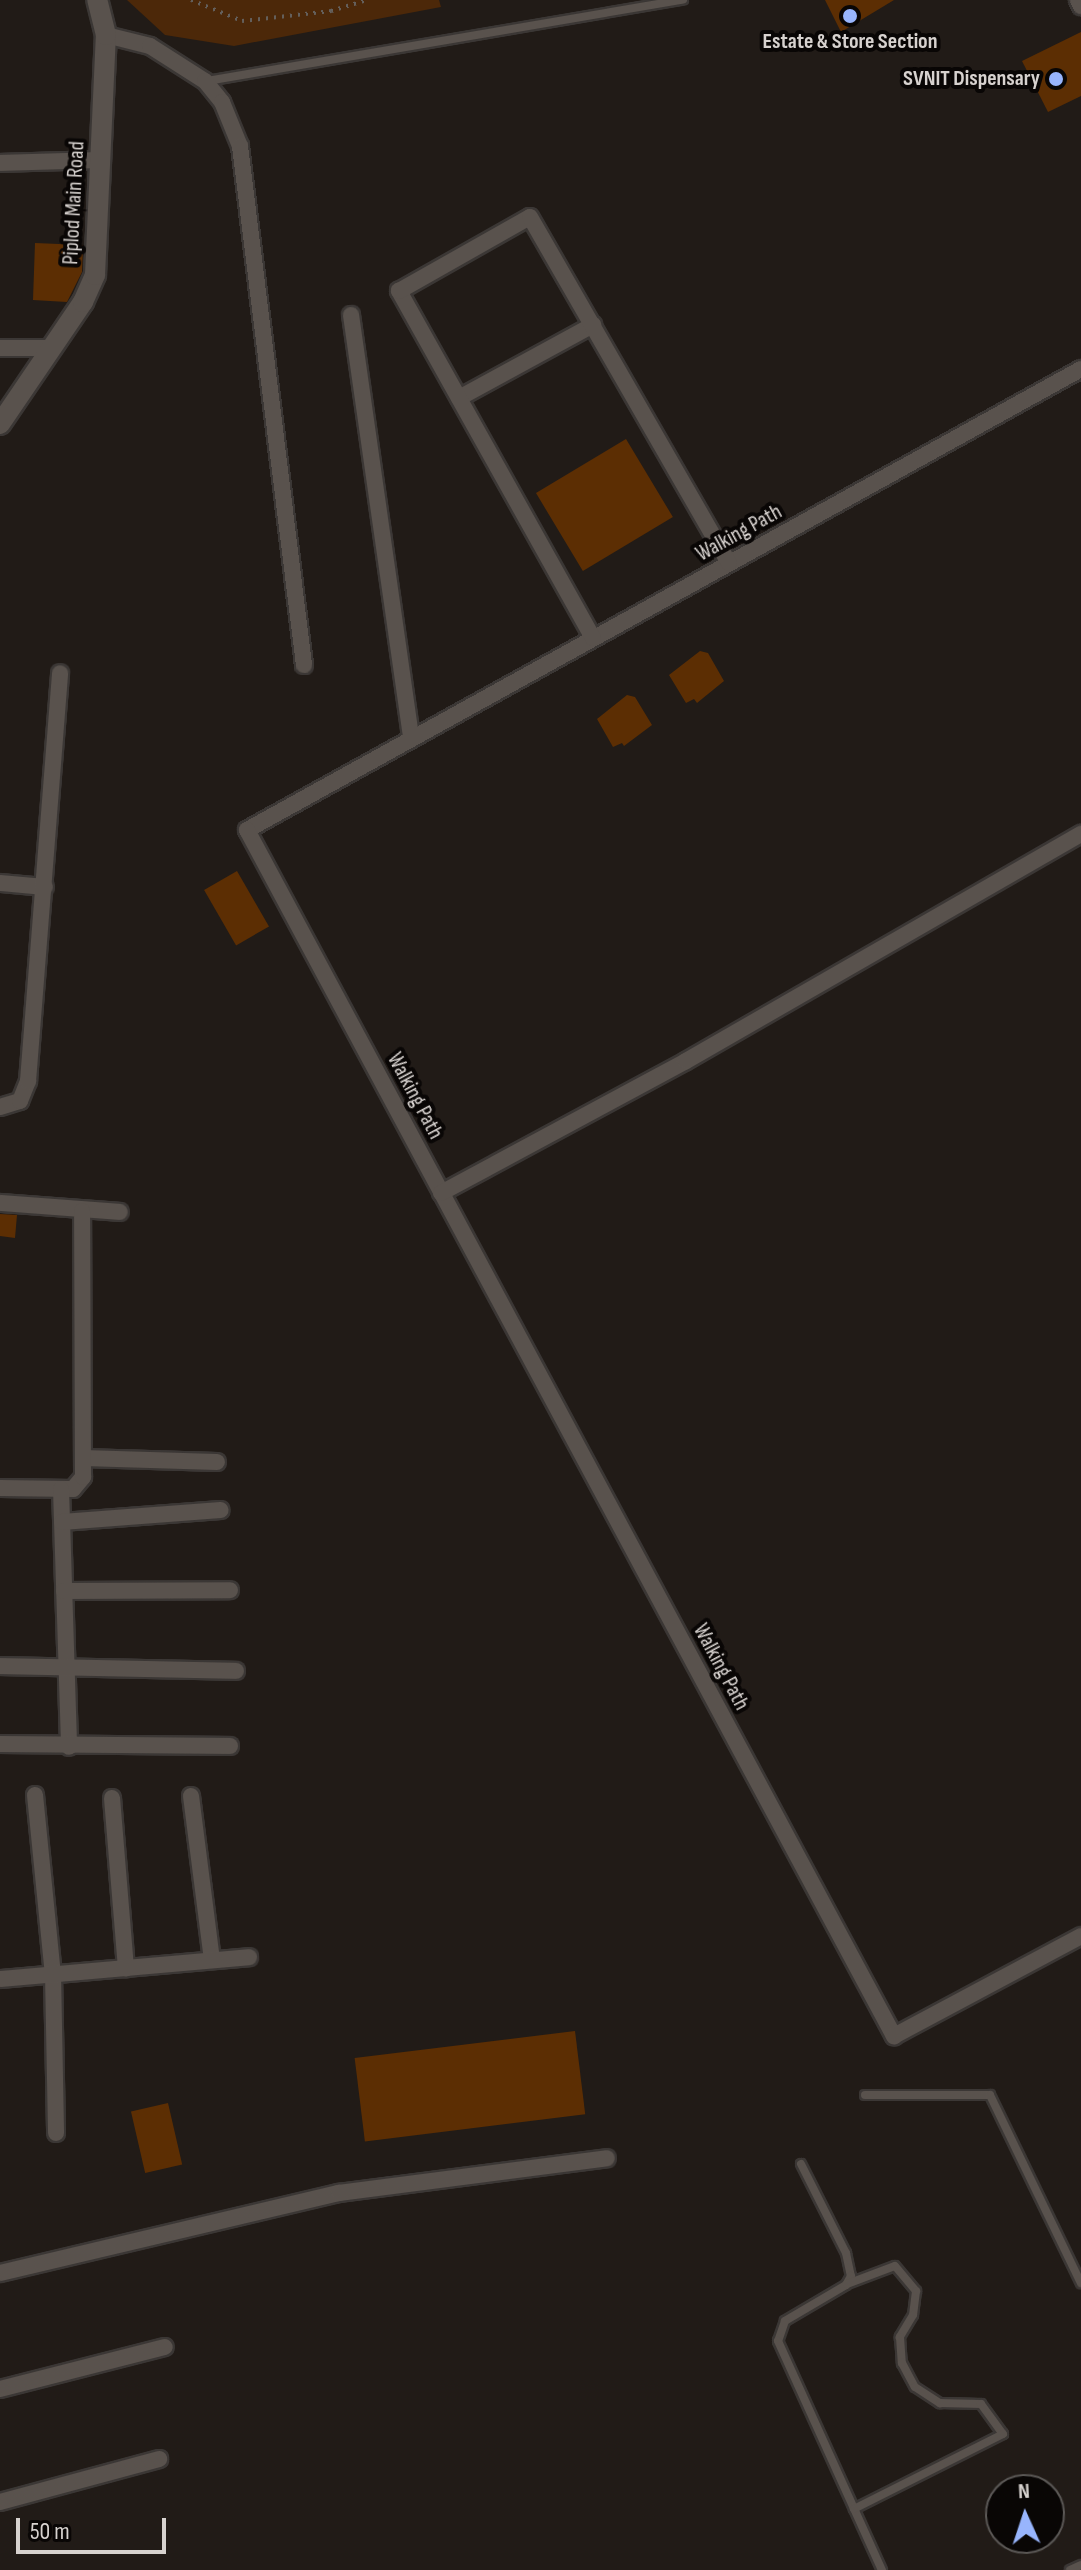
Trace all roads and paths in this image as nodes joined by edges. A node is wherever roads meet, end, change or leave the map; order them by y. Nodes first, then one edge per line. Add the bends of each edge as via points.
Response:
1 (191, 0) edge
2 (367, 0) edge
3 (683, 0) edge
4 (1078, 0) edge
5 (100, 2) edge
6 (1081, 6) edge
7 (106, 35) junction
8 (205, 81) junction
9 (101, 160) junction
10 (0, 163) edge
11 (351, 315) dead end
12 (593, 325) junction
13 (0, 348) edge
14 (51, 348) junction
15 (1081, 369) edge
16 (459, 398) junction
17 (0, 424) edge
18 (729, 563) junction
19 (593, 638) junction
20 (304, 665) dead end
21 (60, 673) dead end
22 (411, 739) junction
23 (1081, 834) edge
24 (0, 883) edge
25 (45, 887) junction
26 (0, 1107) edge
27 (441, 1192) junction
28 (0, 1203) edge
29 (82, 1211) junction
30 (120, 1212) dead end
31 (83, 1458) junction
32 (217, 1462) dead end
33 (0, 1488) edge
34 (61, 1489) junction
35 (221, 1510) dead end
36 (62, 1522) junction
37 (230, 1590) dead end
38 (64, 1591) junction
39 (0, 1666) edge
40 (66, 1670) junction
41 (236, 1671) dead end
42 (0, 1744) edge
43 (230, 1746) dead end
44 (69, 1747) junction
45 (35, 1795) dead end
46 (191, 1796) dead end
47 (112, 1798) dead end
48 (1081, 1936) edge
49 (249, 1957) dead end
50 (212, 1960) junction
51 (126, 1968) junction
52 (53, 1974) junction
53 (0, 1979) edge
54 (865, 2095) dead end
55 (56, 2133) dead end
56 (607, 2158) dead end
57 (801, 2164) dead end
58 (0, 2273) edge
59 (1081, 2283) edge
60 (846, 2285) junction
61 (165, 2347) dead end
62 (0, 2389) edge
63 (159, 2459) dead end
64 (0, 2502) edge
65 (854, 2509) junction
66 (1081, 2565) edge
67 (882, 2570) edge
68 (1070, 2570) edge

1 - 2 path via 242,21 331,11
3 - 8 lane
4 - 6 street
5 - 7 street, Piplod Main Road
7 - 8 street via 150,46
7 - 9 street, Piplod Main Road
8 - 20 street via 231,120 244,164
9 - 10 street
9 - 14 street, Piplod Main Road via 95,275
11 - 22 street
12 - 16 street
12 - 16 street via 530,217 399,291
12 - 18 street
13 - 14 street
14 - 17 street, Piplod Main Road
15 - 18 street, Walking Path
16 - 19 street
18 - 19 street, Walking Path
19 - 22 street, Walking Path
21 - 25 street
22 - 27 street, Walking Path via 247,830
23 - 27 street via 686,1061
24 - 25 street
25 - 26 street via 28,1081 20,1101
27 - 48 street, Walking Path via 894,2036
28 - 29 street
29 - 30 street
29 - 31 street
31 - 32 street
31 - 34 street via 81,1484
33 - 34 street
34 - 36 street
35 - 36 street
36 - 38 street
37 - 38 street
38 - 40 street
39 - 40 street
40 - 41 street
40 - 44 street
42 - 44 street
43 - 44 street
45 - 52 street
46 - 50 street
47 - 51 street
49 - 50 street
50 - 51 street
51 - 52 street
52 - 53 street
52 - 55 street
54 - 59 lane via 990,2095
56 - 58 street via 339,2193
57 - 60 lane via 846,2253 851,2276
60 - 65 lane via 785,2321 778,2341
60 - 65 lane via 895,2266 916,2291 913,2315 900,2337 902,2363 915,2387 940,2403 981,2404 1003,2434
61 - 62 street
63 - 64 street
65 - 67 lane
66 - 68 lane

